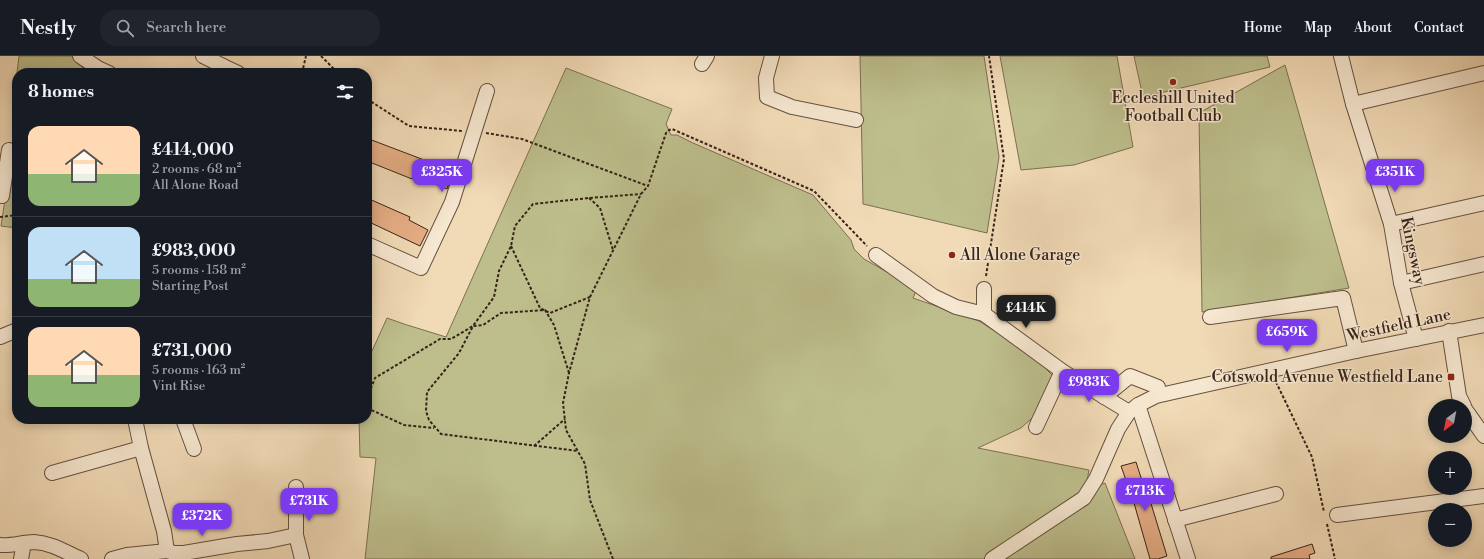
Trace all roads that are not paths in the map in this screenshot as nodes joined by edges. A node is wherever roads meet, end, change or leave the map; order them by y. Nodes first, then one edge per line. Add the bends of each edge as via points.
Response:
1 (80, 56) edge
2 (203, 56) edge
3 (772, 56) edge
4 (1341, 56) edge
5 (100, 68) edge
6 (219, 68) edge
7 (1484, 73) edge
8 (487, 91) dead end
9 (1353, 104) junction
10 (856, 120) dead end
11 (9, 151) edge
12 (2, 196) dead end
13 (1484, 203) edge
14 (1391, 224) junction
15 (372, 246) edge
16 (876, 255) road end
17 (1484, 264) edge
18 (1401, 283) junction
19 (984, 289) road end
20 (984, 314) junction
21 (1210, 317) dead end
22 (1484, 325) edge
23 (1449, 331) junction
24 (12, 332) edge
25 (0, 337) edge
26 (1416, 339) junction
27 (1356, 351) junction
28 (1062, 371) junction
29 (1158, 387) dead end
30 (1104, 397) junction
31 (1460, 399) edge
32 (1134, 409) junction
33 (1472, 419) edge
34 (136, 424) edge
35 (185, 424) edge
36 (1036, 427) dead end
37 (1484, 436) edge
38 (140, 448) junction
39 (194, 450) dead end
40 (52, 473) dead end
41 (296, 487) dead end
42 (1276, 494) dead end
43 (1484, 496) edge
44 (1330, 518) road end
45 (1175, 520) junction
46 (296, 535) junction
47 (24, 543) junction
48 (0, 545) edge
49 (167, 551) junction
50 (210, 554) edge
51 (21, 559) edge
52 (81, 559) edge
53 (112, 559) edge
54 (302, 559) edge
55 (992, 559) edge
56 (1188, 559) edge

1 - 5 street
2 - 6 street
3 - 10 street via 766,78 767,97 792,107
4 - 9 street, Kingsway
7 - 9 street
8 - 15 street via 452,202 421,268
9 - 14 street, Kingsway
11 - 12 street
13 - 14 street
14 - 18 street, Kingsway
16 - 20 street via 933,296 956,307
17 - 18 street
18 - 26 street, Kingsway
19 - 20 street
20 - 28 street
21 - 27 street via 1343,298
22 - 23 street, Westfield Lane
23 - 26 street, Westfield Lane
23 - 31 street
24 - 25 street
26 - 27 street, Westfield Lane
27 - 32 street, Westfield Lane via 1156,396
28 - 30 street
28 - 36 street
29 - 30 street via 1130,376
30 - 32 street
32 - 45 street
32 - 55 street via 1118,429 1096,479 1084,498
33 - 37 street
34 - 38 street
35 - 39 street
38 - 40 street
38 - 49 street via 164,531
41 - 46 street
42 - 45 street
43 - 44 street
45 - 56 street
46 - 50 street via 237,544
46 - 54 street
47 - 48 street
47 - 51 street
47 - 52 street via 58,547
49 - 50 street
49 - 53 street

